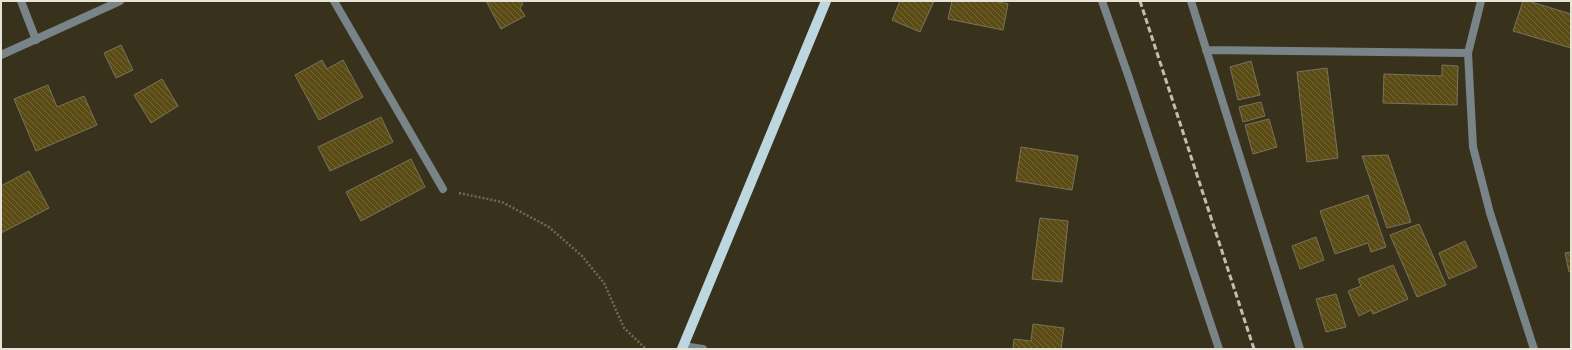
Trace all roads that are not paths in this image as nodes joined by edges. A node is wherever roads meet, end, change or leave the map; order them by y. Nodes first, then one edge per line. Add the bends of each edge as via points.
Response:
1 (21, 1) edge
2 (120, 1) edge
3 (334, 1) edge
4 (826, 1) edge
5 (1102, 1) edge
6 (1190, 1) edge
7 (1480, 1) edge
8 (36, 40) junction
9 (1206, 50) junction
10 (1468, 53) junction
11 (1, 55) edge
12 (443, 189) road end
13 (682, 348) edge
14 (703, 349) edge
15 (1218, 349) edge
16 (1300, 349) edge
17 (1534, 349) edge

1 - 8 street
2 - 8 street
3 - 12 street
4 - 13 main road
5 - 15 street
6 - 9 street
7 - 10 street
8 - 11 street
9 - 10 street
9 - 16 street
10 - 17 street via 1473,147 1490,213
13 - 14 street

